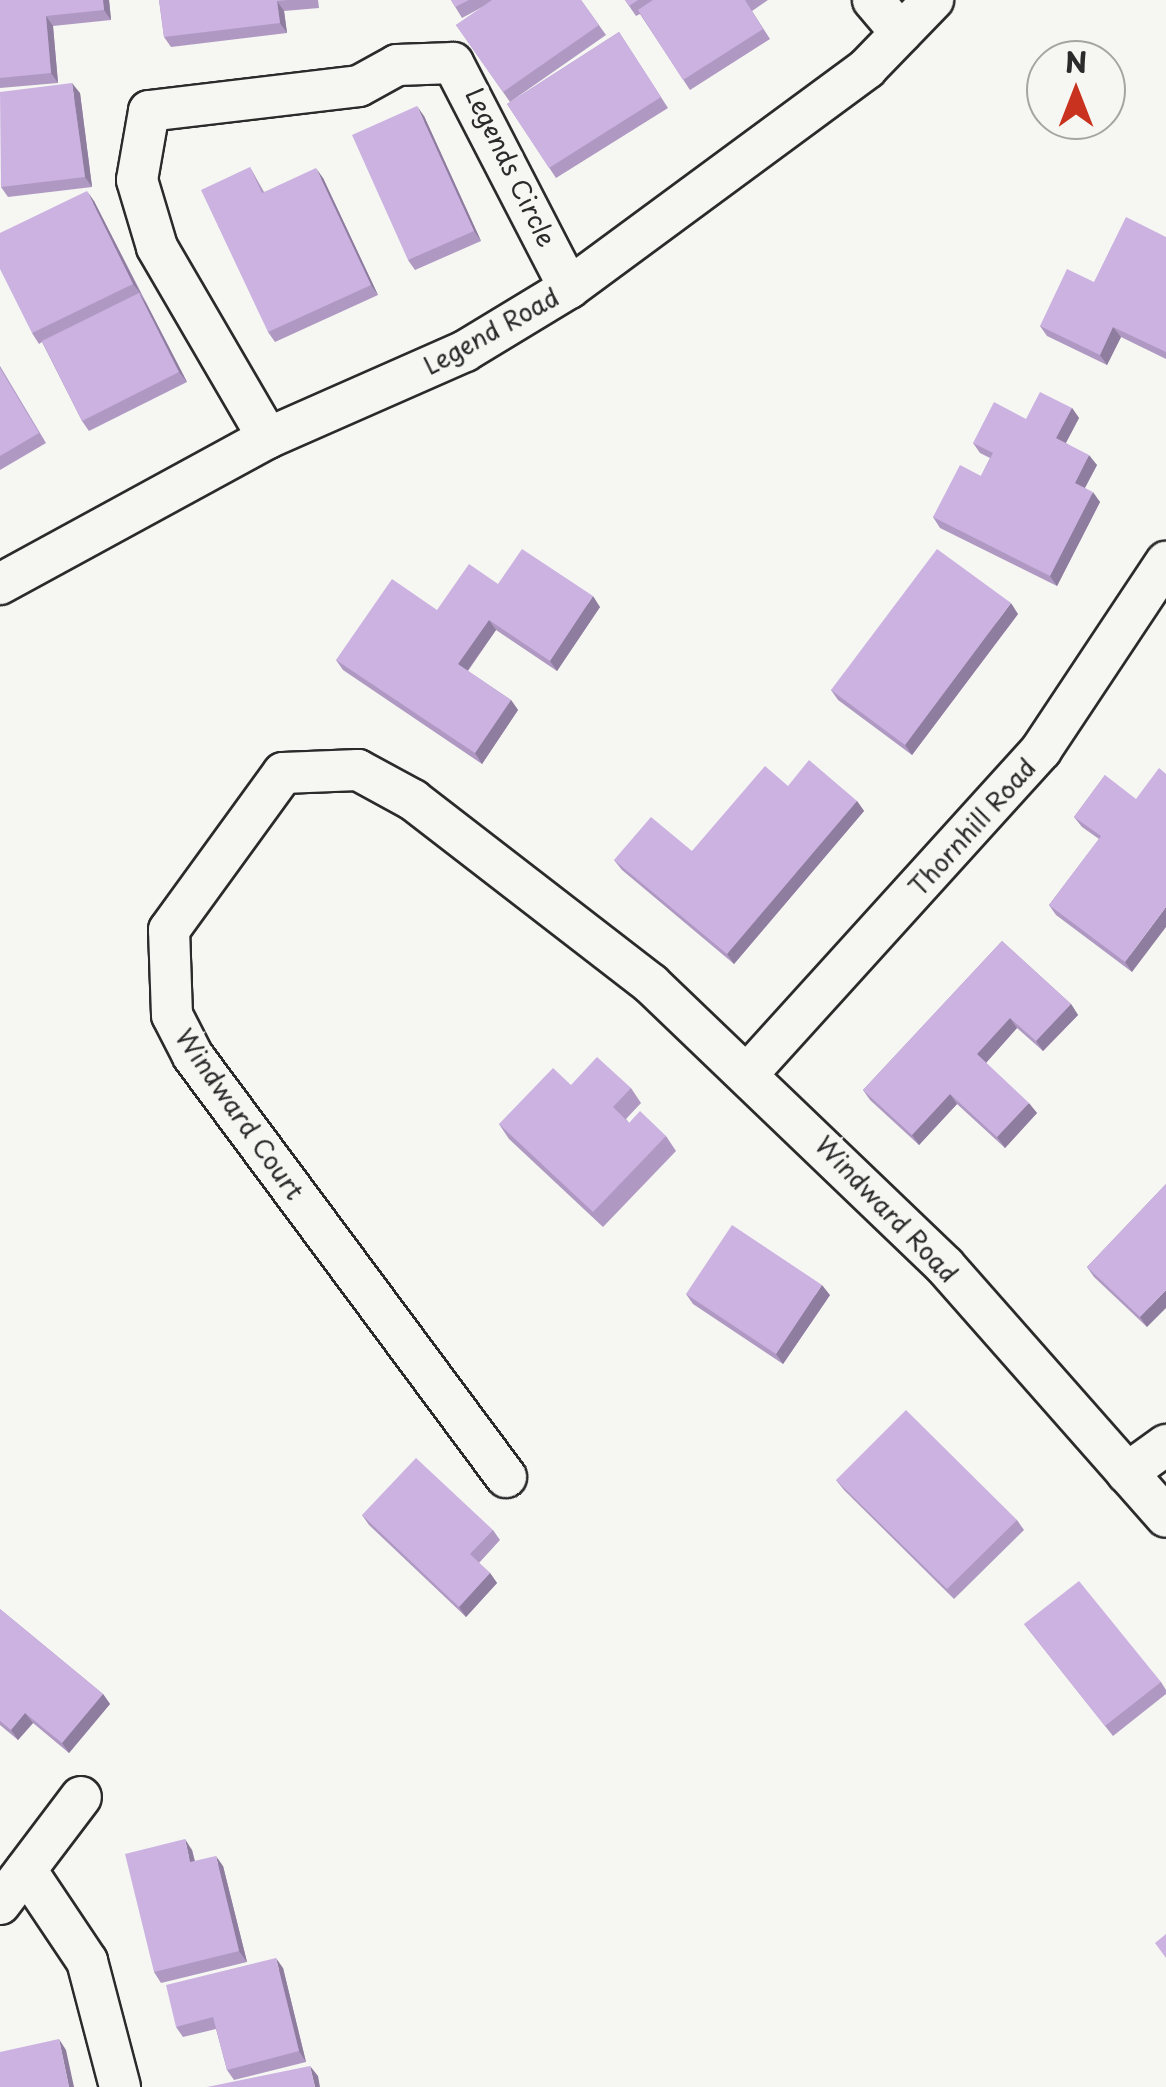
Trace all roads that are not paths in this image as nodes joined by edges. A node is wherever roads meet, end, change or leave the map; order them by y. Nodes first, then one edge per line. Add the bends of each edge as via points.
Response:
1 (873, 0) edge
2 (933, 0) edge
3 (901, 33) junction
4 (569, 288) junction
5 (268, 438) junction
6 (1166, 562) edge
7 (0, 584) edge
8 (581, 928) joint
9 (751, 1070) junction
10 (1166, 1445) edge
11 (1126, 1473) junction
12 (506, 1477) dead end
13 (1166, 1517) edge
14 (81, 1796) dead end
15 (26, 1870) junction
16 (0, 1904) edge
17 (120, 2087) edge

1 - 3 street
2 - 3 street, Legend Road
3 - 4 street, Legend Road via 867,68
4 - 5 street, Legend Road via 465,351
4 - 5 street, Legends Circle via 453,62 397,64 359,86 149,111 138,180 157,247
5 - 7 street, Legend Road
6 - 9 street, Thornhill Road via 1042,750
8 - 9 street, Windward Road
8 - 12 street, Windward Court via 413,800 358,770 324,768 284,773 259,795 169,930 164,978 193,1056
9 - 11 street, Windward Road via 945,1266
10 - 11 street
11 - 13 street, Windward Road
14 - 15 street
15 - 16 street
15 - 17 street via 87,1961

